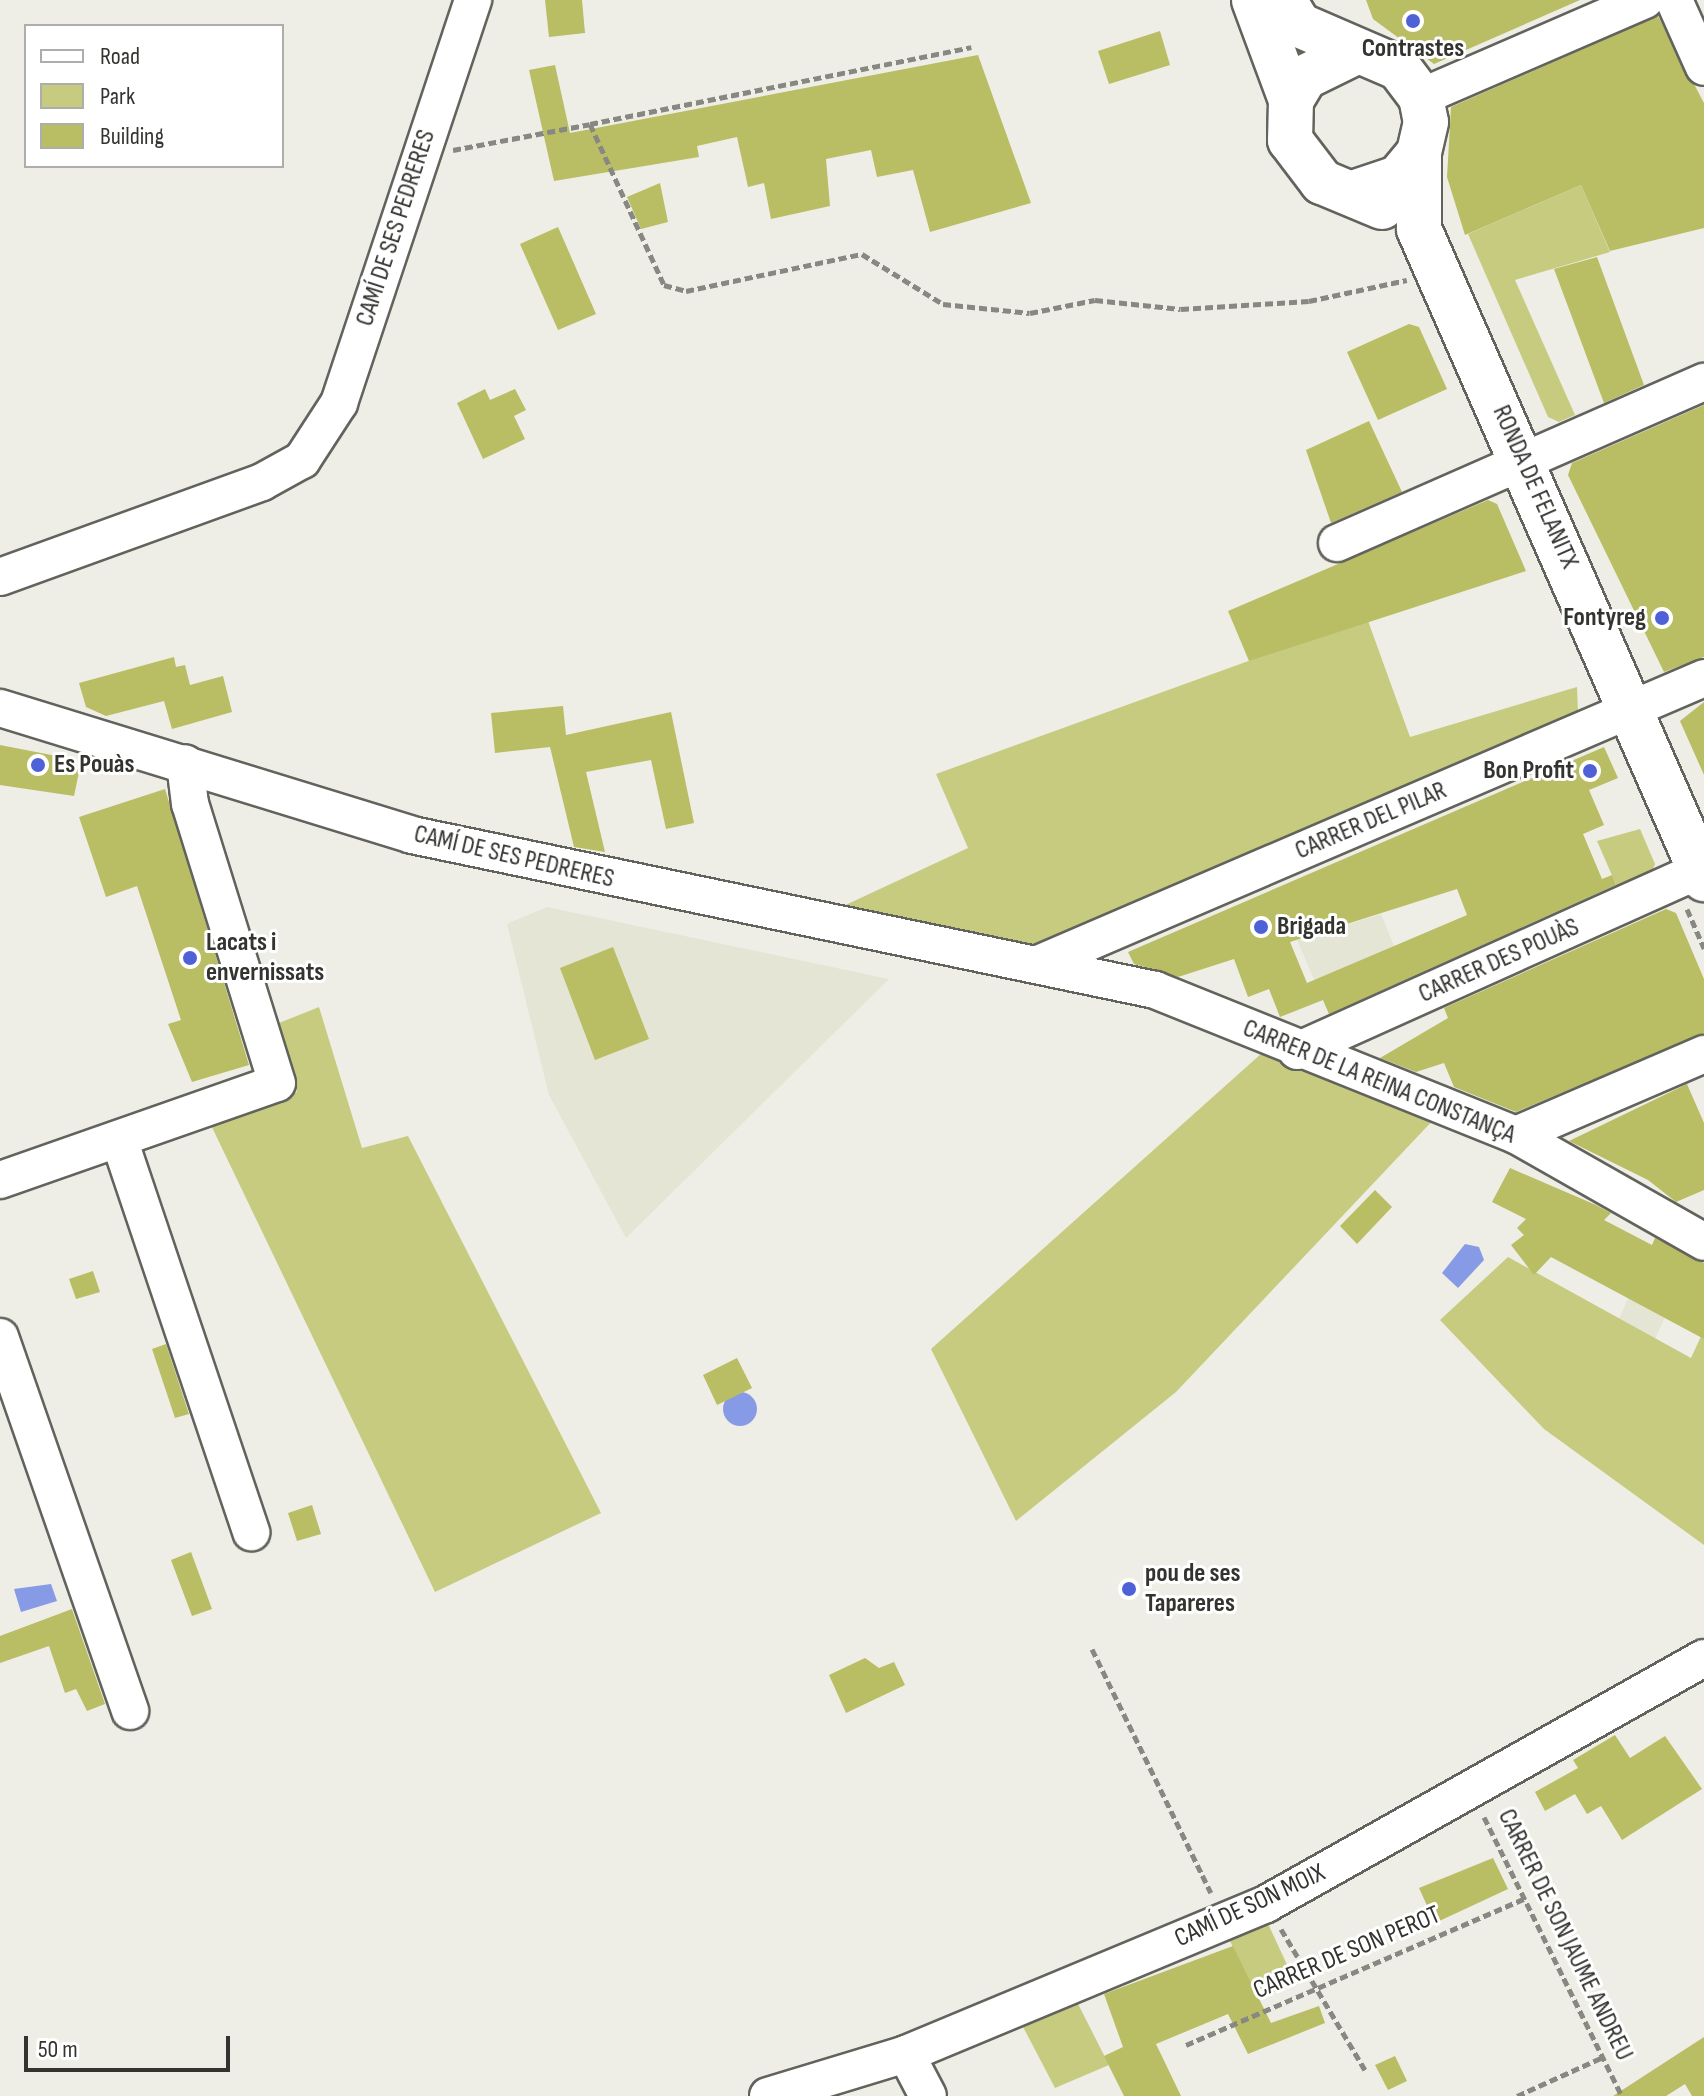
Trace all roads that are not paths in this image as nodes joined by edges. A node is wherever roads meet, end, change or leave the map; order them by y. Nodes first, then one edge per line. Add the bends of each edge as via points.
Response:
1 (473, 0) edge
2 (1254, 0) edge
3 (1284, 0) edge
4 (1310, 0) edge
5 (1645, 0) edge
6 (1674, 0) edge
7 (1341, 47) junction
8 (1704, 67) edge
9 (1421, 97) junction
10 (1291, 100) junction
11 (1419, 153) junction
12 (1356, 192) junction
13 (1419, 229) junction
14 (1704, 382) edge
15 (1524, 460) junction
16 (1337, 543) dead end
17 (0, 577) edge
18 (1704, 678) edge
19 (0, 708) edge
20 (1633, 709) junction
21 (185, 763) junction
22 (1702, 875) edge
23 (1038, 964) junction
24 (1297, 1051) junction
25 (1704, 1054) edge
26 (1516, 1135) junction
27 (119, 1139) junction
28 (0, 1180) edge
29 (1695, 1229) edge
30 (0, 1337) edge
31 (251, 1532) dead end
32 (1704, 1658) edge
33 (130, 1711) dead end
34 (906, 2054) junction
35 (768, 2096) edge
36 (928, 2096) edge

1 - 17 street, CAMÍ DE SES PEDRERES via 339,403 302,460 262,482
2 - 10 main road
3 - 7 main road via 1299,25
4 - 7 street
5 - 9 street
6 - 8 street
7 - 9 main road via 1399,68
7 - 10 main road
9 - 11 main road via 1426,122
10 - 12 main road via 1290,140 1300,161 1322,182
11 - 12 main road via 1398,178
11 - 13 main road
12 - 13 main road
13 - 15 main road, RONDA DE FELANITX
14 - 15 street
15 - 16 street
15 - 20 main road, RONDA DE FELANITX
18 - 20 street, CARRER DEL PILAR
19 - 21 street, CAMÍ DE SES PEDRERES
20 - 22 main road, RONDA DE FELANITX
20 - 23 street, CARRER DEL PILAR
21 - 23 street, CAMÍ DE SES PEDRERES via 412,835
21 - 27 street via 190,804 277,1083
22 - 24 street, CARRER DES POUÀS
23 - 24 street, CARRER DE LA REINA CONSTANÇA via 1155,990
24 - 26 street, CARRER DE LA REINA CONSTANÇA
25 - 26 street
26 - 29 street, CARRER DE LA REINA CONSTANÇA
27 - 28 street
27 - 31 street
30 - 33 street
32 - 34 street, CAMÍ DE SON MOIX via 1266,1904
34 - 35 street, CAMÍ DE SON MOIX
34 - 36 street

